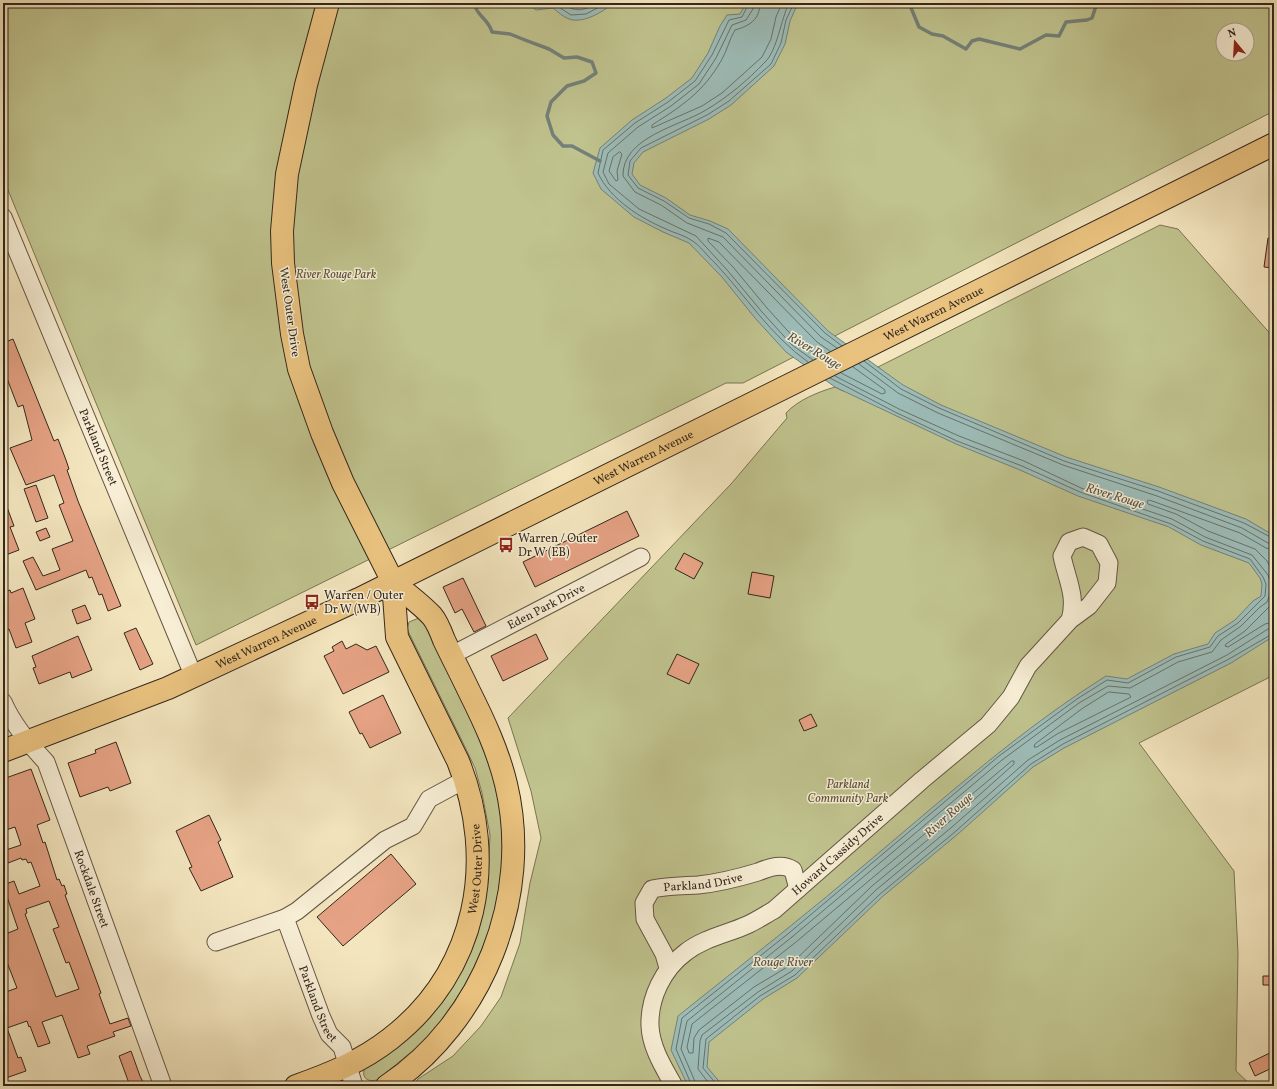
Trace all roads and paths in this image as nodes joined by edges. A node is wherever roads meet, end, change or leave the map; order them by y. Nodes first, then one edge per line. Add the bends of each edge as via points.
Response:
1 (328, 3) edge
2 (1274, 144) edge
3 (3, 217) edge
4 (9, 246) edge
5 (641, 557) dead end
6 (393, 582) junction
7 (424, 609) junction
8 (1070, 620) dead end
9 (396, 621) junction
10 (452, 655) junction
11 (194, 677) junction
12 (3, 702) edge
13 (28, 742) junction
14 (3, 751) edge
15 (466, 779) junction
16 (798, 889) junction
17 (285, 918) junction
18 (216, 942) dead end
19 (668, 968) junction
20 (350, 1076) edge
21 (163, 1086) edge
22 (296, 1086) edge
23 (387, 1086) edge
24 (674, 1086) edge

1 - 6 main road, West Outer Drive via 306,85 287,174 282,231 286,296 300,370 322,433 343,483
2 - 6 main road, West Warren Avenue
3 - 4 street, Parkland Street
4 - 11 street, Parkland Street
5 - 10 street, Eden Park Drive
6 - 7 main road, West Outer Drive
6 - 9 main road, West Outer Drive
6 - 11 main road, West Warren Avenue
7 - 9 main road
7 - 10 main road, West Outer Drive via 433,616
8 - 16 street, Howard Cassidy Drive via 1028,666 1011,697 988,725
9 - 15 main road, West Outer Drive via 397,637
10 - 23 main road, West Outer Drive via 488,729 505,779 512,816 512,874 497,943 476,990 434,1046
11 - 13 main road, West Warren Avenue
12 - 13 street, Rockdale Street via 8,715
13 - 14 main road, West Warren Avenue
13 - 21 street, Rockdale Street via 46,762
15 - 17 street via 429,799 413,826 385,840
15 - 20 main road, West Outer Drive via 477,825 479,854 475,900 462,944 438,989 408,1024
16 - 19 street, Howard Cassidy Drive via 774,910 747,925 714,936 686,952
16 - 19 street, Parkland Drive via 793,870 786,865 724,882 669,885 652,889 644,903 645,919 664,954
17 - 18 street
17 - 20 street, Parkland Street via 321,1016 329,1034 342,1048
19 - 24 street, Howard Cassidy Drive via 654,995 650,1027 657,1055
20 - 22 main road, West Outer Drive

